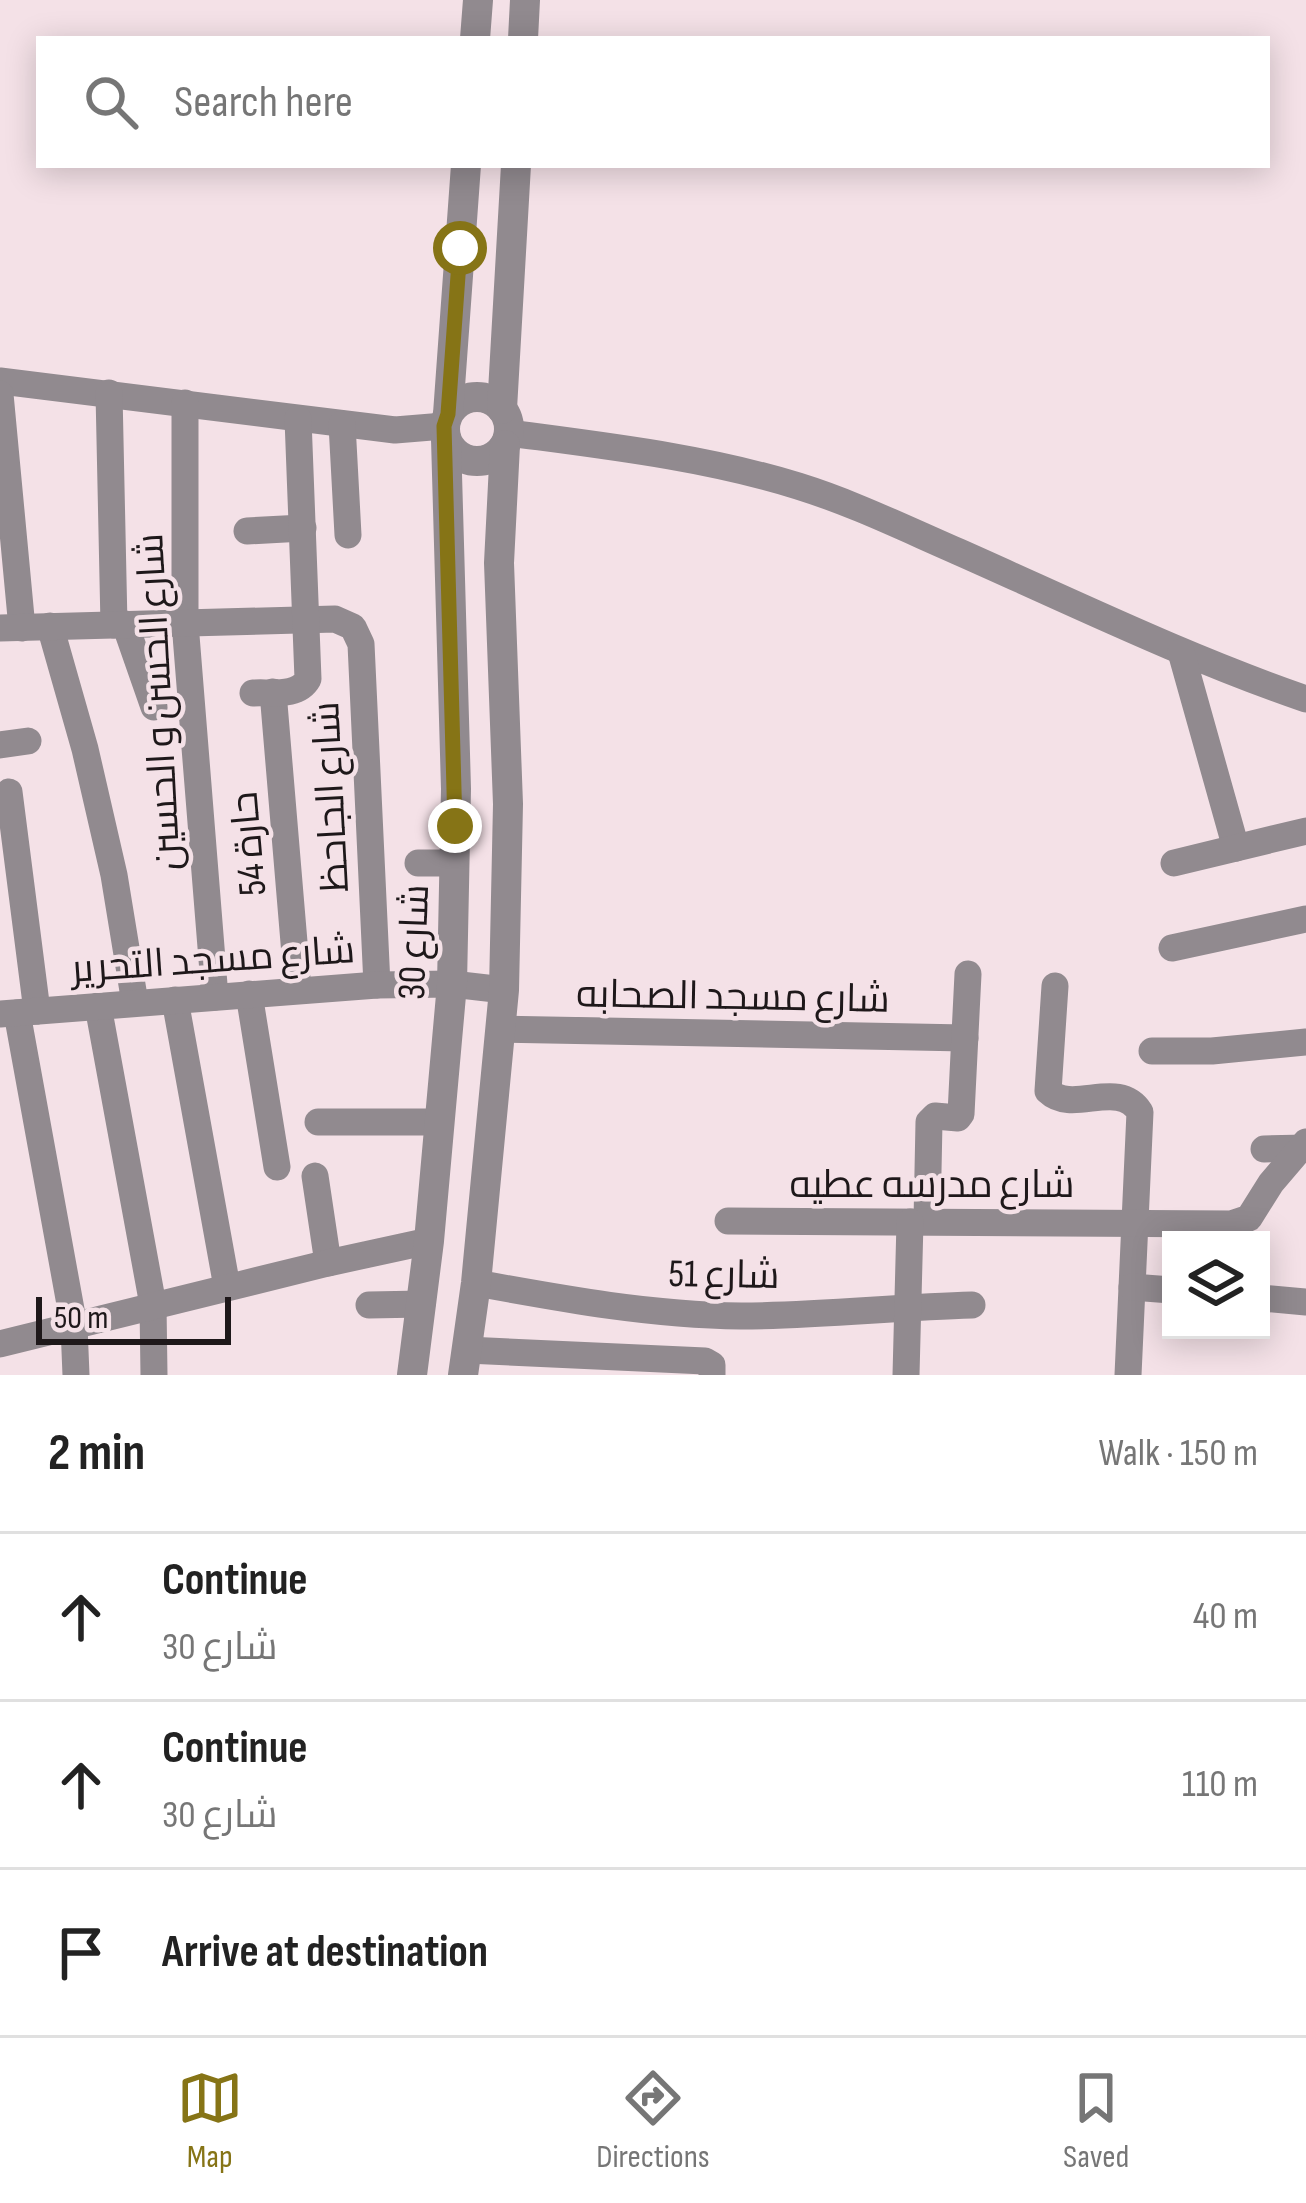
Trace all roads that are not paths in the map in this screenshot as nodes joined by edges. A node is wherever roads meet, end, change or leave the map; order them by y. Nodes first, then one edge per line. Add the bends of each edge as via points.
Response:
1 (478, 0) edge
2 (525, 0) edge
3 (475, 36) edge
4 (523, 36) edge
5 (466, 168) edge
6 (516, 168) edge
7 (0, 381) edge
8 (109, 393) junction
9 (0, 394) edge
10 (184, 403) junction
11 (298, 419) junction
12 (342, 424) junction
13 (446, 426) junction
14 (506, 429) junction
15 (303, 528) junction
16 (248, 530) dead end
17 (348, 535) dead end
18 (321, 619) junction
19 (185, 623) junction
20 (119, 624) junction
21 (24, 627) edge
22 (1181, 652) junction
23 (1306, 699) edge
24 (154, 707) dead end
25 (9, 793) dead end
26 (1306, 831) edge
27 (1236, 848) junction
28 (418, 863) dead end
29 (454, 863) junction
30 (1174, 863) dead end
31 (1306, 919) edge
32 (1172, 948) dead end
33 (968, 974) dead end
34 (376, 985) junction
35 (452, 985) junction
36 (1055, 986) dead end
37 (298, 990) junction
38 (504, 990) junction
39 (249, 994) junction
40 (215, 997) junction
41 (176, 1000) junction
42 (135, 1003) junction
43 (98, 1006) junction
44 (18, 1012) edge
45 (500, 1029) junction
46 (965, 1038) junction
47 (1306, 1042) edge
48 (1152, 1052) dead end
49 (318, 1122) dead end
50 (438, 1122) junction
51 (1305, 1146) edge
52 (1264, 1149) dead end
53 (278, 1167) dead end
54 (315, 1176) dead end
55 (728, 1221) dead end
56 (918, 1221) junction
57 (1135, 1223) junction
58 (429, 1241) junction
59 (328, 1263) junction
60 (476, 1283) junction
61 (227, 1287) junction
62 (1132, 1287) junction
63 (1162, 1289) edge
64 (1270, 1299) edge
65 (1306, 1302) edge
66 (422, 1304) junction
67 (972, 1304) dead end
68 (369, 1305) dead end
69 (153, 1306) junction
70 (907, 1306) junction
71 (74, 1326) junction
72 (0, 1344) edge
73 (465, 1362) edge
74 (76, 1375) edge
75 (154, 1375) edge
76 (412, 1375) edge
77 (712, 1375) edge
78 (906, 1375) edge
79 (1127, 1375) edge

1 - 3 street
2 - 4 street
5 - 13 street, شارع 30
6 - 14 street
7 - 8 street
8 - 10 street
8 - 20 street
9 - 21 street
10 - 11 street
10 - 19 street, شارع الحسن و الحسين
11 - 12 street
11 - 15 street
12 - 13 street
12 - 17 street
13 - 14 street via 456,404 480,397 493,401
13 - 14 street via 451,450 473,462 497,454
13 - 29 street, شارع 30
14 - 22 street via 799,486
14 - 38 street via 499,563 508,804
15 - 16 street
15 - 18 street
18 - 19 street
18 - 34 street, شارع الجاحظ via 353,627 361,644
18 - 37 street, حارة 54 via 306,685 263,693
19 - 20 street
19 - 40 street, شارع الحسن و الحسين
20 - 21 street
20 - 24 street
21 - 42 street via 85,749
22 - 23 street
22 - 27 street
25 - 44 street
26 - 27 street
27 - 30 street
28 - 29 street
29 - 35 street, شارع 30
31 - 32 street
33 - 46 street
34 - 35 street, شارع مسجد التحرير
34 - 37 street, شارع مسجد التحرير
35 - 38 street, شارع مسجد التحرير
35 - 50 street, شارع 30
36 - 57 street via 1048,1091 1059,1099 1121,1096 1140,1112
37 - 39 street, شارع مسجد التحرير
38 - 45 street
39 - 40 street, شارع مسجد التحرير
39 - 53 street
40 - 41 street, شارع مسجد التحرير
41 - 42 street, شارع مسجد التحرير
41 - 61 street
42 - 43 street, شارع مسجد التحرير
43 - 44 street, شارع مسجد التحرير
43 - 69 street
44 - 71 street
45 - 46 street, شارع مسجد الصحابه
45 - 60 street
46 - 56 street via 960,1115 929,1122
47 - 48 street
49 - 50 street
50 - 58 street, شارع 30
51 - 52 street
51 - 57 street, شارع مدرسه عطيه via 1241,1222
54 - 59 street
55 - 56 street, شارع مدرسه عطيه
56 - 57 street, شارع مدرسه عطيه
56 - 70 street
57 - 62 street
58 - 59 street
58 - 66 street, شارع 30
59 - 61 street
60 - 70 street, شارع 51 via 661,1312
60 - 73 street
61 - 69 street
62 - 63 street
62 - 79 street
64 - 65 street
66 - 68 street
66 - 76 street, شارع 30
67 - 70 street, شارع 51
69 - 71 street
69 - 75 street
70 - 78 street
71 - 72 street
71 - 74 street
73 - 77 street via 705,1361

